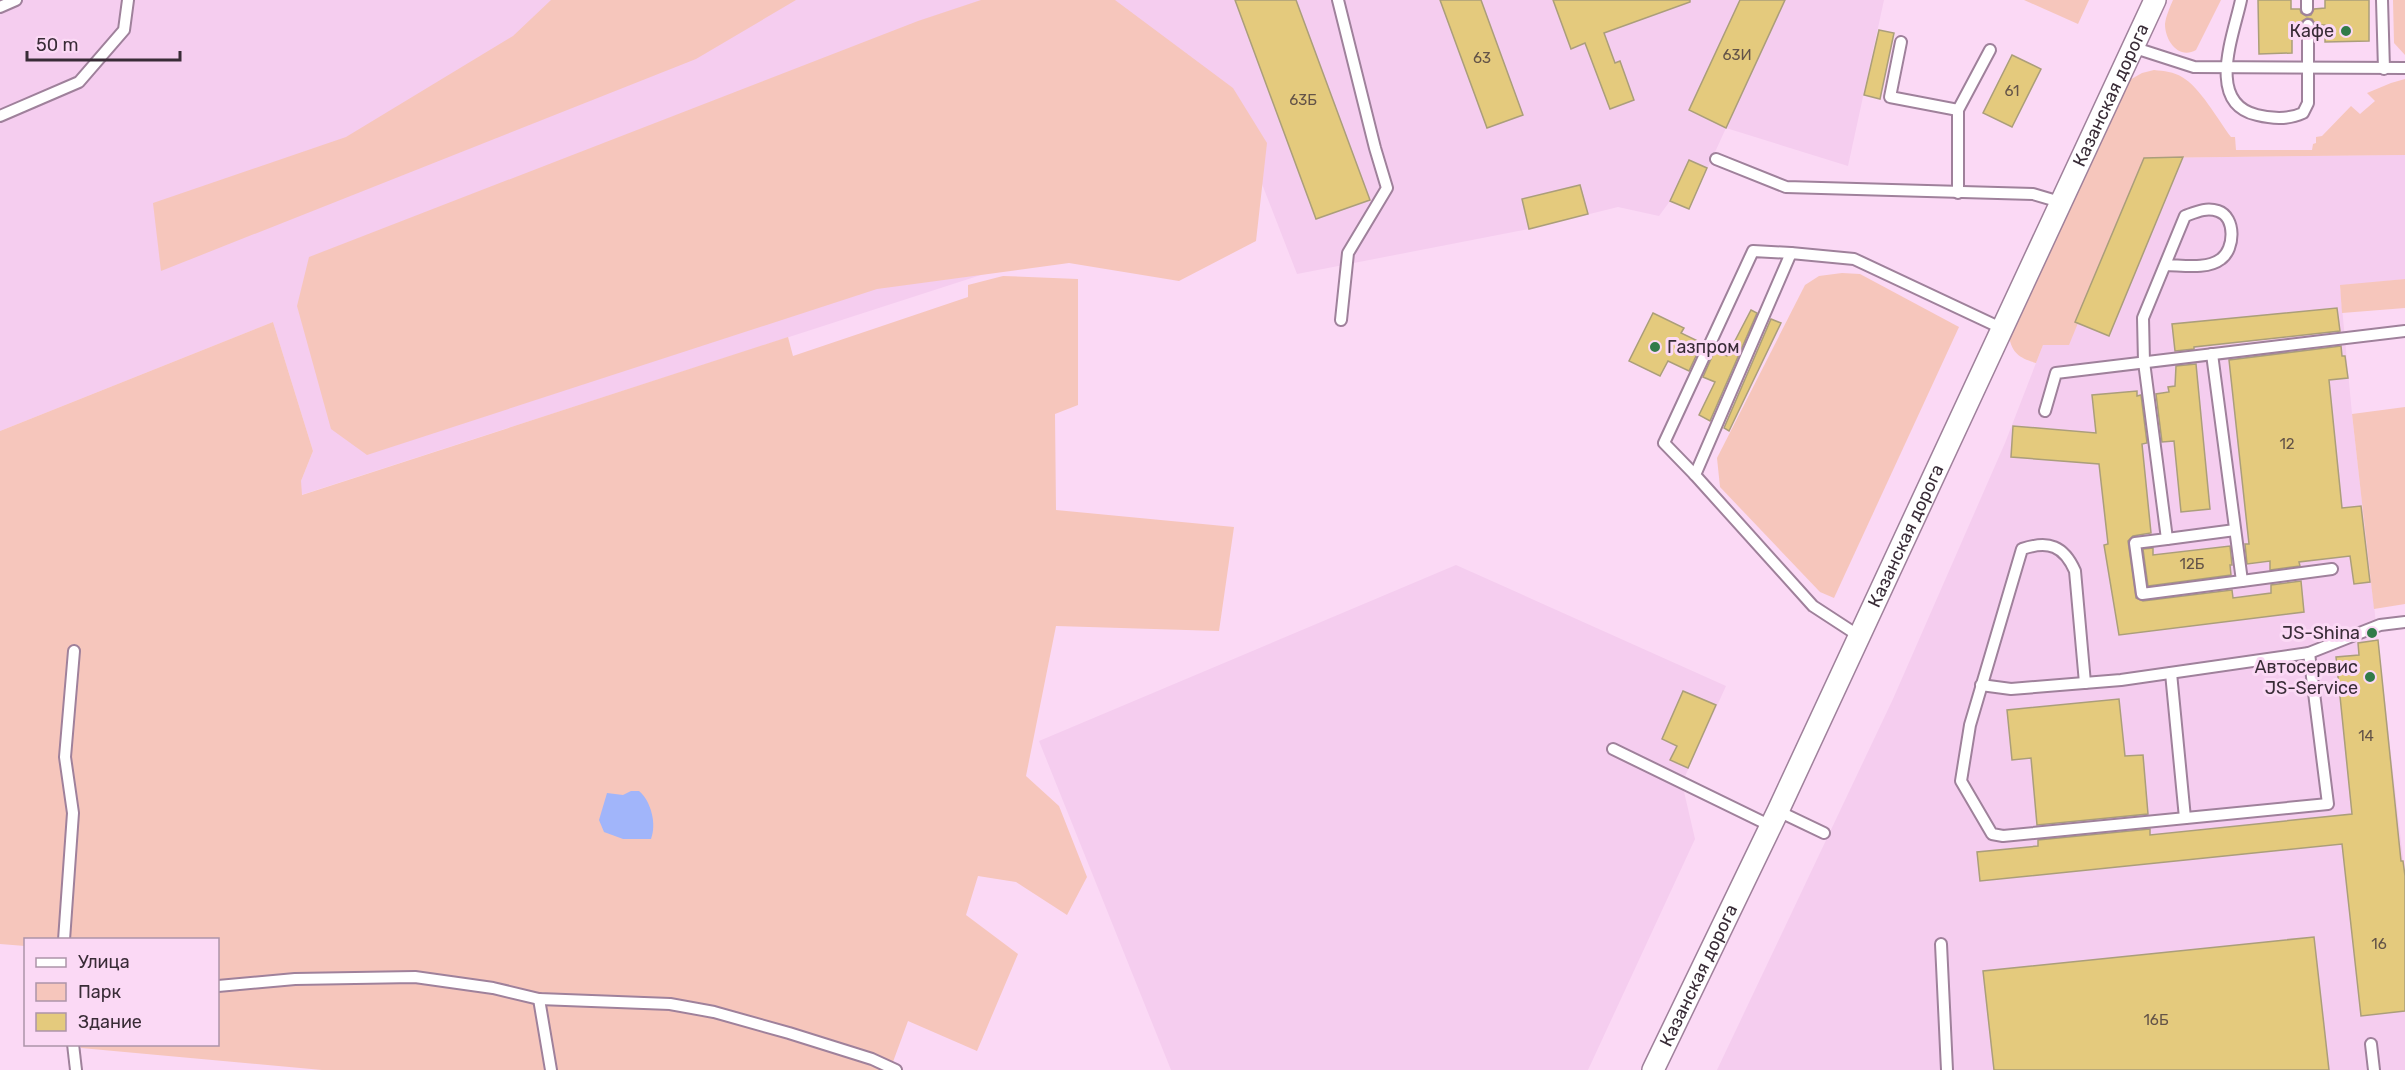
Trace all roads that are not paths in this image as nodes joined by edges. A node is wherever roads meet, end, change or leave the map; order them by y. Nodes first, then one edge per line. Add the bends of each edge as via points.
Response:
1 (16, 0) edge
2 (128, 0) edge
3 (1338, 0) edge
4 (2155, 0) edge
5 (2241, 0) edge
6 (2382, 0) edge
7 (0, 7) edge
8 (2308, 25) dead end
9 (1901, 42) dead end
10 (2132, 47) junction
11 (1990, 50) dead end
12 (2226, 68) junction
13 (2309, 68) junction
14 (2405, 68) edge
15 (2384, 69) junction
16 (1958, 110) junction
17 (0, 116) edge
18 (1716, 159) dead end
19 (1958, 193) junction
20 (2060, 202) junction
21 (1791, 253) junction
22 (2165, 265) junction
23 (1341, 320) dead end
24 (2001, 328) junction
25 (2405, 331) edge
26 (2212, 354) junction
27 (2144, 362) junction
28 (2045, 411) dead end
29 (1695, 475) junction
30 (2235, 530) junction
31 (2167, 539) junction
32 (2332, 569) dead end
33 (2242, 581) junction
34 (2405, 622) edge
35 (1859, 636) junction
36 (75, 651) dead end
37 (2309, 653) junction
38 (2171, 673) junction
39 (2085, 683) junction
40 (1982, 685) junction
41 (1613, 749) dead end
42 (1775, 818) junction
43 (2185, 818) junction
44 (1824, 833) dead end
45 (64, 938) edge
46 (1941, 944) dead end
47 (219, 986) edge
48 (539, 999) junction
49 (2371, 1044) dead end
50 (73, 1046) edge
51 (76, 1070) edge
52 (551, 1070) edge
53 (896, 1070) edge
54 (1653, 1070) edge
55 (1947, 1070) edge
56 (2374, 1070) edge

1 - 7 lane
2 - 17 lane via 124,30 79,82
3 - 23 lane via 1387,188 1348,253
4 - 10 street, Казанская дорога
5 - 12 lane
6 - 15 lane
8 - 13 lane
9 - 16 lane via 1890,97
10 - 12 lane via 2194,67
10 - 20 street, Казанская дорога
11 - 16 lane
12 - 13 lane
12 - 13 lane via 2229,92 2235,103 2244,111 2280,119 2303,113 2308,103
13 - 15 lane
14 - 15 lane
16 - 19 lane
18 - 19 lane via 1786,187
19 - 20 lane via 2033,194
20 - 24 street, Казанская дорога
21 - 24 lane via 1854,259
21 - 29 lane
21 - 29 lane via 1753,251 1664,443
22 - 22 lane via 2185,216 2202,210 2219,211 2228,219 2230,247 2221,260 2201,265
22 - 27 lane via 2143,318
24 - 35 street, Казанская дорога
25 - 26 lane
26 - 27 lane
26 - 30 lane
27 - 28 lane via 2056,373
27 - 31 lane
29 - 35 lane via 1814,606
30 - 31 lane
30 - 33 lane
31 - 33 lane via 2135,543 2142,594
32 - 33 lane
34 - 37 lane via 2379,625
35 - 42 street, Казанская дорога
36 - 45 lane via 65,757 73,813
37 - 38 lane
37 - 43 lane via 2328,804
38 - 39 lane
38 - 43 lane
39 - 40 lane via 2011,689
39 - 40 lane via 2075,571 2068,556 2056,547 2037,543 2022,549
40 - 43 lane via 1970,725 1961,781 1992,834
41 - 42 lane
42 - 44 lane
42 - 54 street, Казанская дорога
46 - 55 lane
47 - 48 lane via 295,979 415,977
48 - 52 lane
48 - 53 lane via 670,1004 714,1012 872,1059
49 - 56 lane
50 - 51 lane

